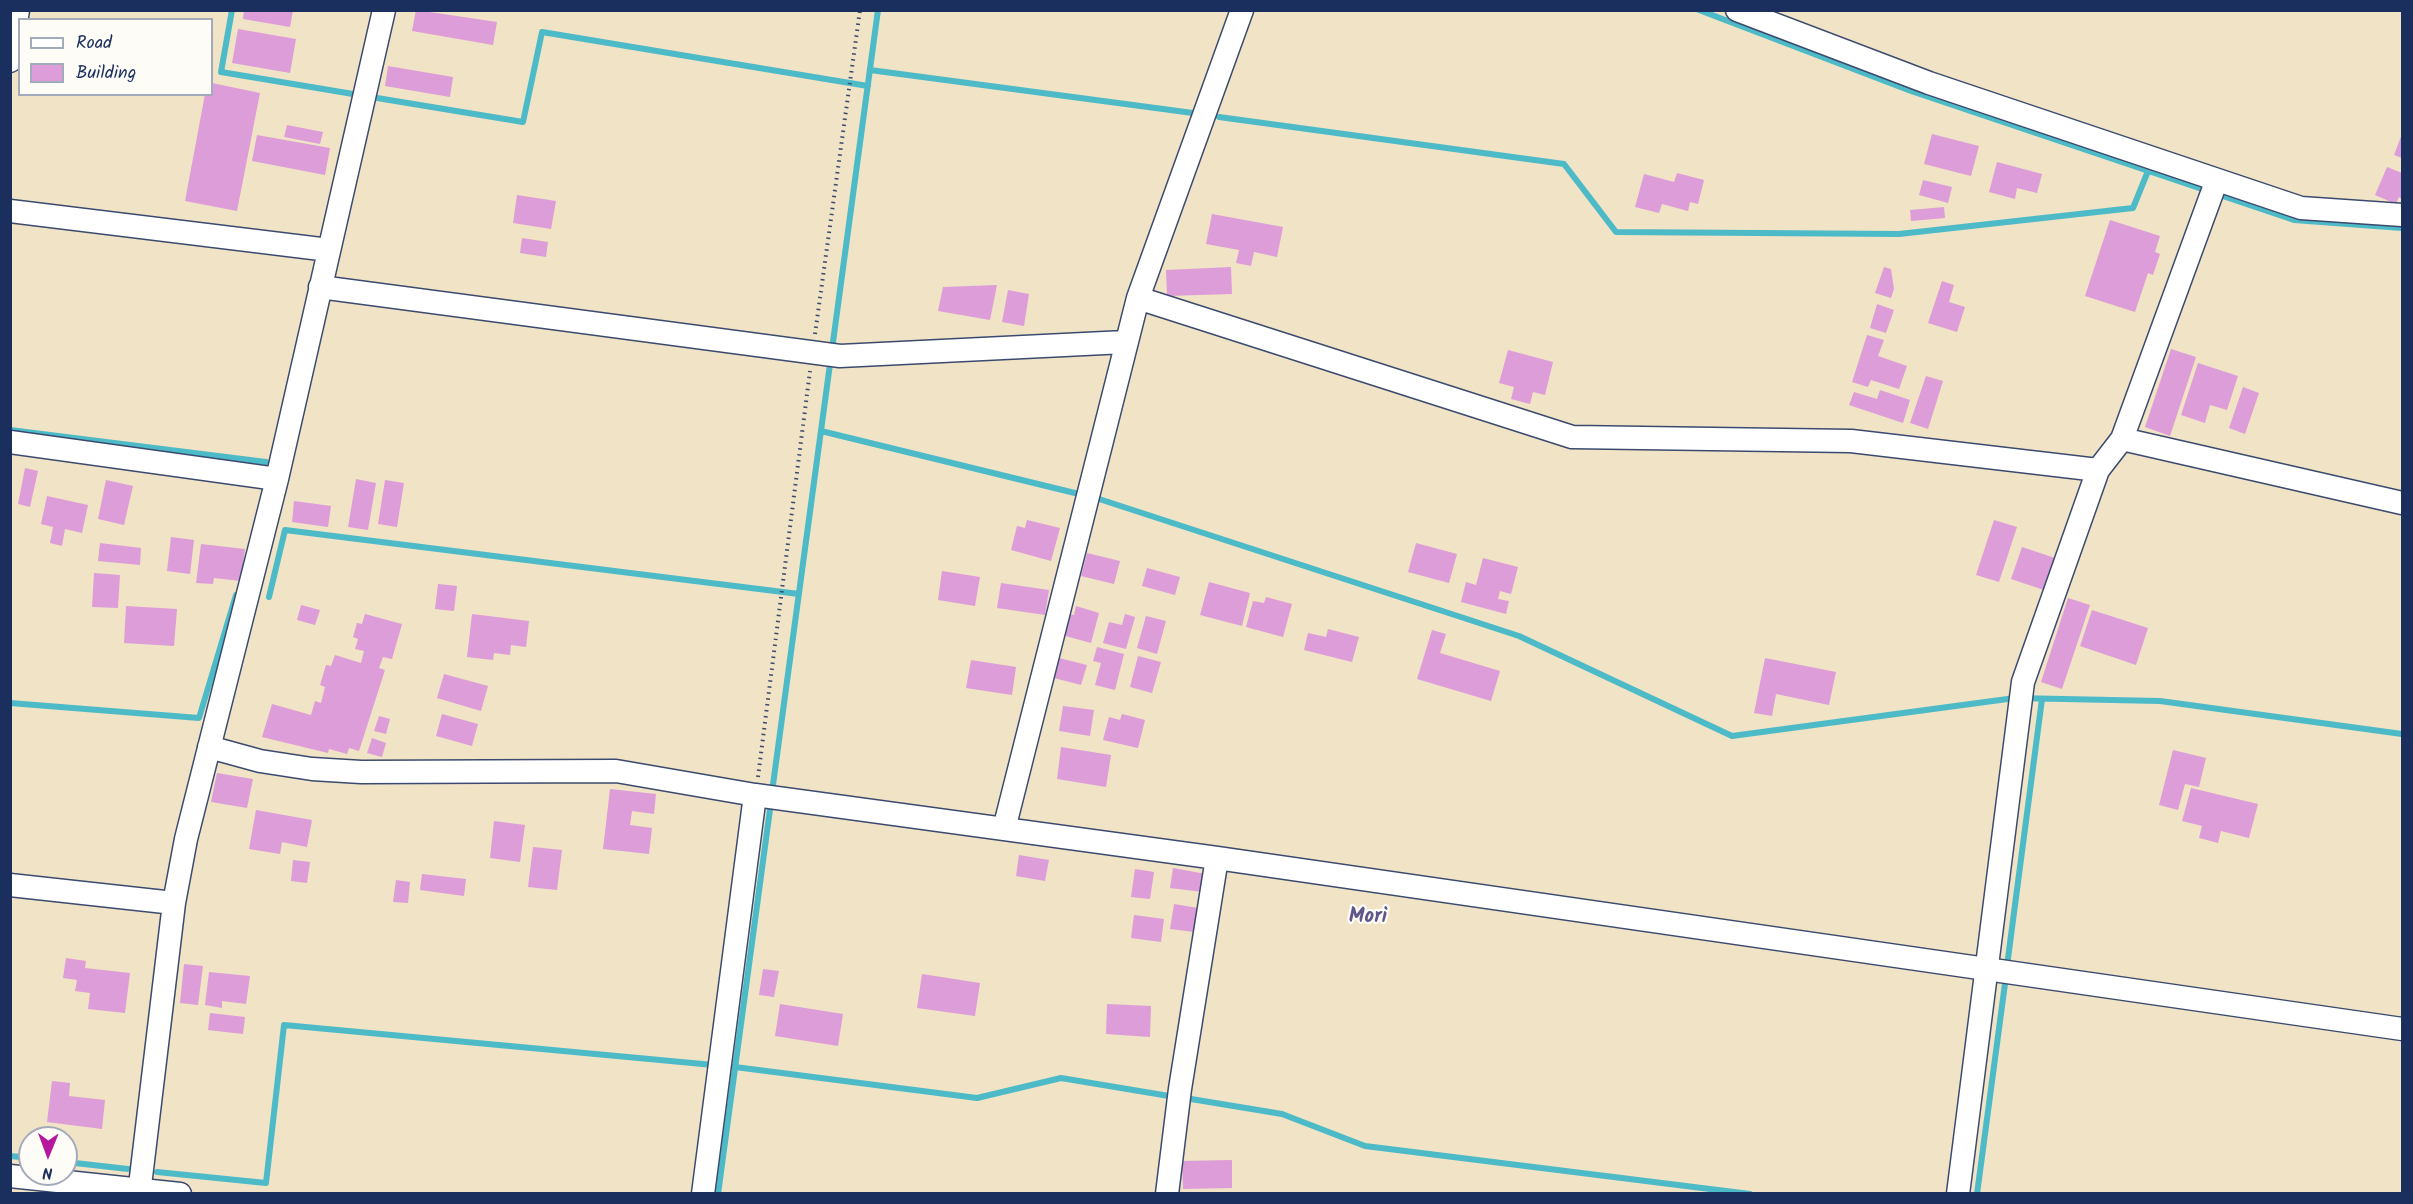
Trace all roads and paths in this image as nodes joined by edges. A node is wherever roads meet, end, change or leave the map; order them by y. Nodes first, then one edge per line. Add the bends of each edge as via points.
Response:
1 (18, 10) edge
2 (384, 10) edge
3 (860, 10) edge
4 (1242, 10) edge
5 (1737, 10) edge
6 (10, 61) edge
7 (849, 90) dead end
8 (2212, 190) junction
9 (10, 211) edge
10 (2403, 215) edge
11 (329, 250) junction
12 (320, 287) junction
13 (1138, 298) junction
14 (1125, 342) junction
15 (2122, 439) junction
16 (10, 442) edge
17 (2098, 470) junction
18 (277, 479) junction
19 (2403, 503) edge
20 (783, 585) dead end
21 (209, 747) junction
22 (755, 795) junction
23 (1005, 829) junction
24 (1217, 858) junction
25 (10, 885) edge
26 (174, 903) junction
27 (1988, 970) junction
28 (2403, 1029) edge
29 (10, 1176) edge
30 (140, 1191) edge
31 (180, 1194) edge
32 (703, 1194) edge
33 (1167, 1194) edge
34 (1958, 1194) edge

1 - 6 street
2 - 11 street
3 - 7 path
4 - 13 street
5 - 8 street
8 - 10 street via 2301,208
8 - 15 street
9 - 11 street
11 - 12 street
12 - 14 street via 832,355
12 - 18 street
13 - 14 street
13 - 17 street via 1572,437 1851,441
14 - 23 street
15 - 17 street
15 - 19 street
16 - 18 street
17 - 27 street via 2023,682
18 - 21 street
20 - 22 path
21 - 22 street via 260,761 312,769 616,771
21 - 26 street
22 - 23 street
22 - 32 street
23 - 24 street
24 - 27 street
24 - 33 street
25 - 26 street
26 - 30 street
27 - 28 street
27 - 34 street
29 - 30 street
30 - 31 street

